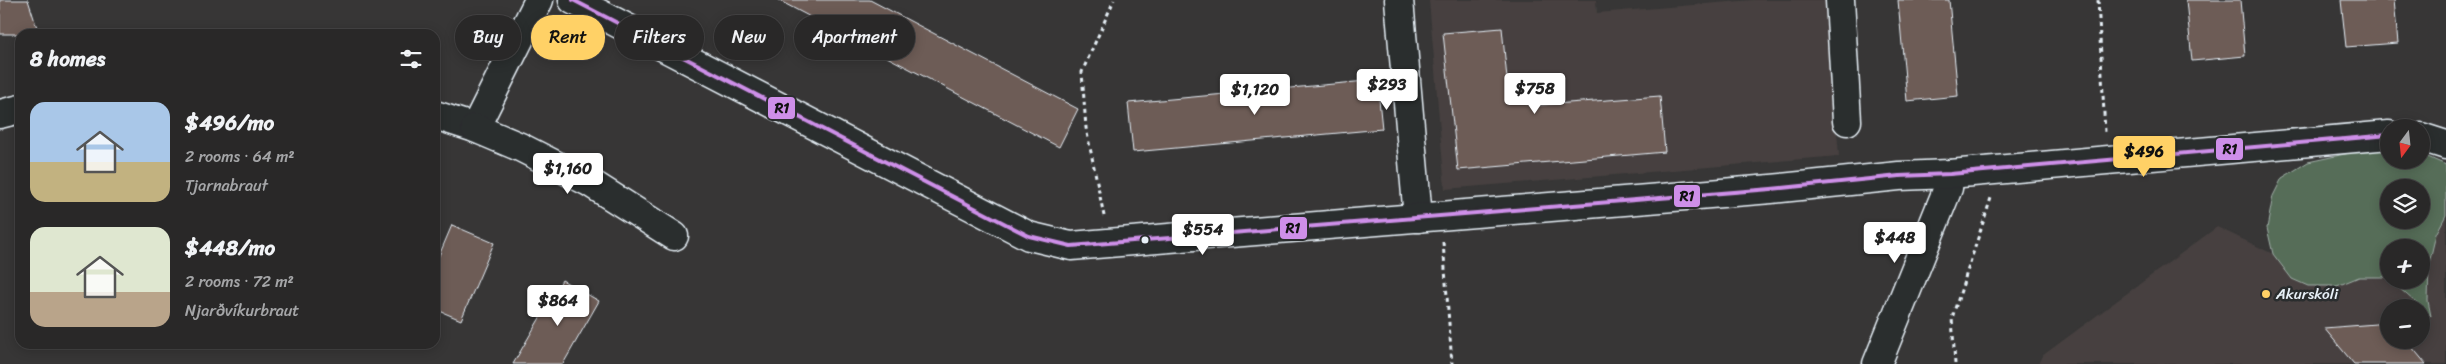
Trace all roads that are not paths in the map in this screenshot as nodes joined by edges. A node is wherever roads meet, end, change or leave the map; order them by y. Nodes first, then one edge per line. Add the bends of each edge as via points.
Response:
1 (539, 0) edge
2 (573, 0) edge
3 (1399, 0) edge
4 (1840, 0) edge
5 (15, 110) edge
6 (0, 114) edge
7 (440, 117) edge
8 (1847, 120) dead end
9 (475, 128) junction
10 (2380, 136) edge
11 (2430, 140) edge
12 (2446, 145) edge
13 (1950, 174) junction
14 (1430, 217) junction
15 (674, 236) dead end
16 (1877, 364) edge

1 - 9 street
2 - 14 street via 1029,236 1071,246
3 - 14 street
4 - 8 street
5 - 6 street
7 - 9 street
9 - 15 street via 589,182
10 - 13 street
11 - 12 street
13 - 14 street
13 - 16 street via 1948,188

